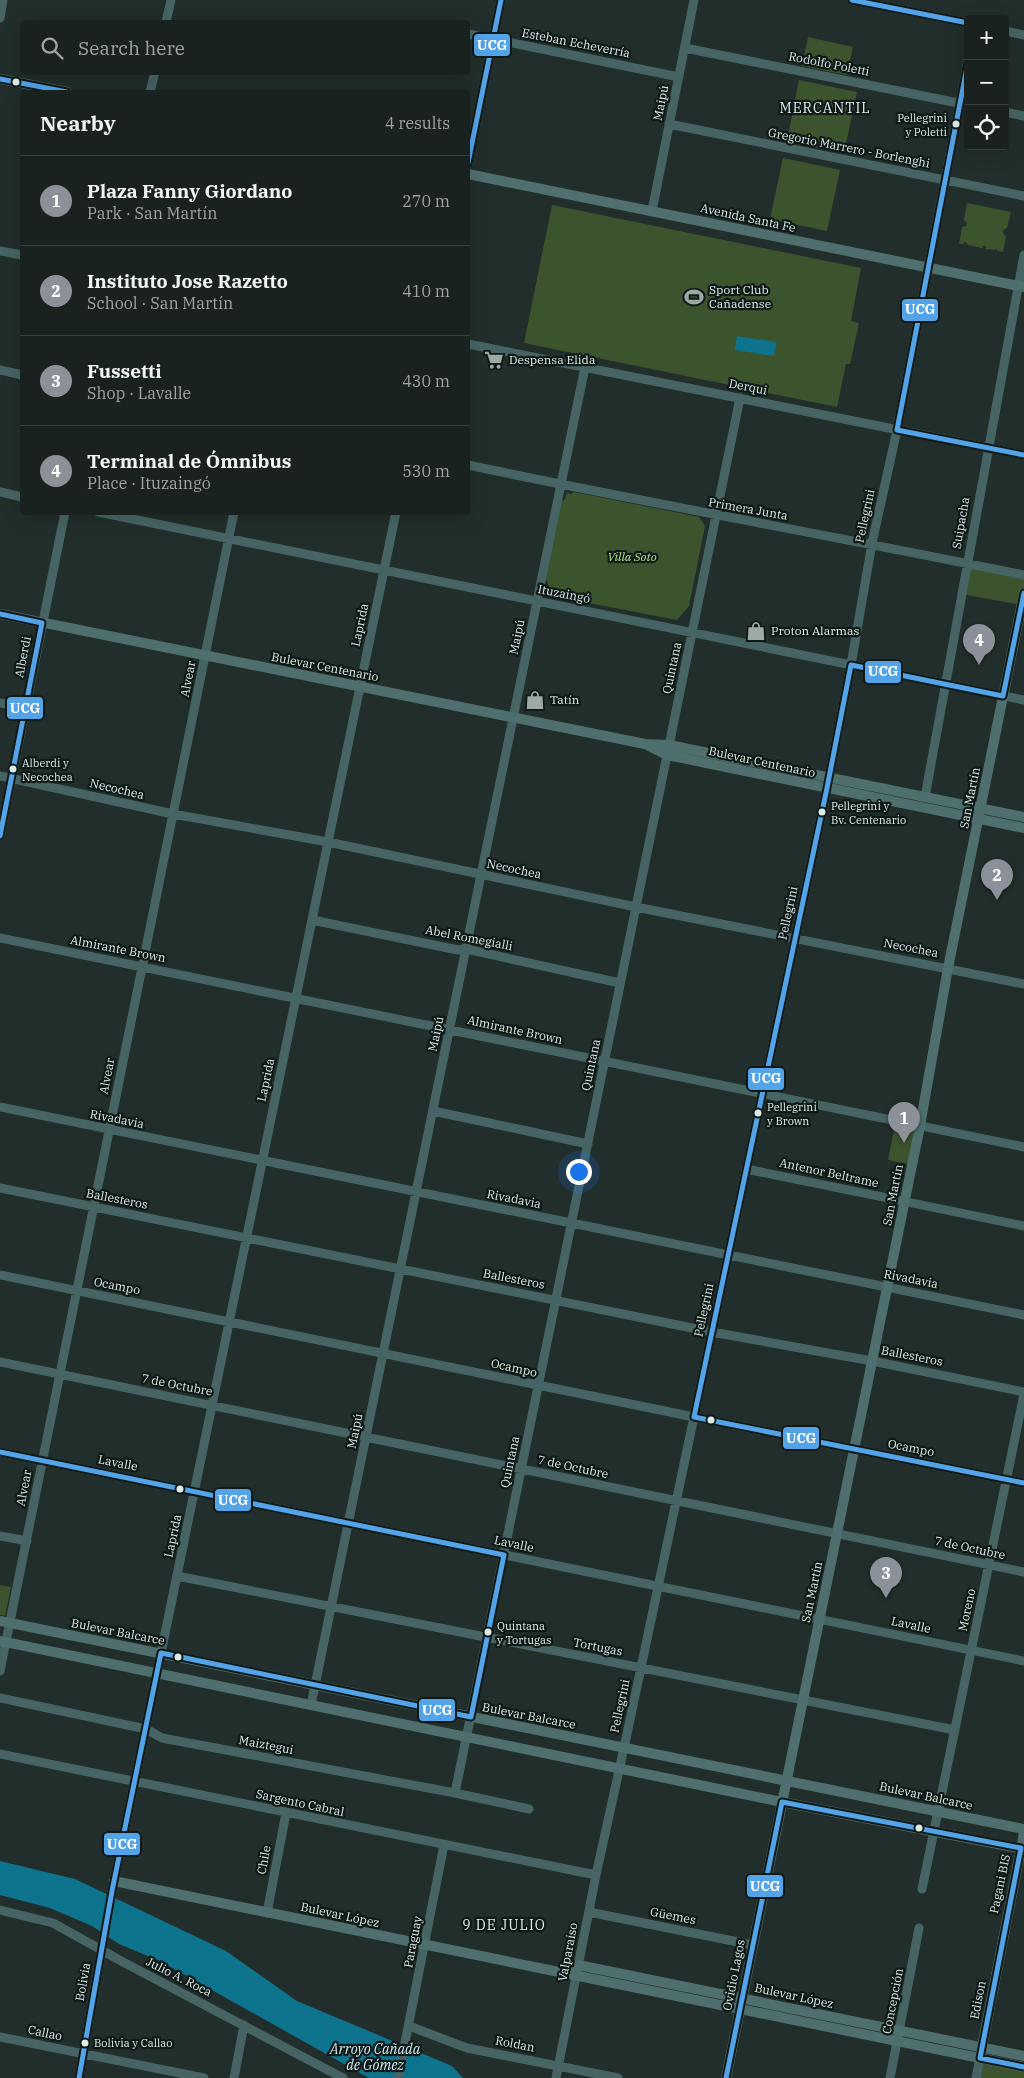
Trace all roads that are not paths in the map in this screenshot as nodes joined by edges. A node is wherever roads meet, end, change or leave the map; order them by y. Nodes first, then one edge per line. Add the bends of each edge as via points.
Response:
1 (3, 0) edge
2 (171, 0) edge
3 (501, 0) edge
4 (694, 0) edge
5 (852, 0) edge
6 (886, 3) edge
7 (0, 18) edge
8 (166, 20) edge
9 (964, 22) edge
10 (1009, 32) edge
11 (470, 34) edge
12 (1024, 35) edge
13 (493, 40) junction
14 (685, 48) junction
15 (154, 75) edge
16 (679, 77) junction
17 (0, 79) edge
18 (56, 90) edge
19 (150, 90) edge
20 (964, 104) edge
21 (1009, 113) edge
22 (1024, 116) edge
23 (670, 124) junction
24 (470, 153) edge
25 (470, 174) edge
26 (945, 180) junction
27 (1024, 196) edge
28 (652, 211) junction
29 (0, 251) edge
30 (20, 255) edge
31 (1024, 255) edge
32 (927, 267) junction
33 (1021, 286) edge
34 (470, 344) edge
35 (585, 367) junction
36 (0, 370) edge
37 (20, 375) edge
38 (740, 398) junction
39 (896, 430) junction
40 (988, 448) junction
41 (1024, 455) edge
42 (470, 465) edge
43 (561, 485) junction
44 (0, 492) edge
45 (20, 497) edge
46 (64, 515) edge
47 (113, 515) edge
48 (233, 515) edge
49 (395, 515) edge
50 (716, 516) junction
51 (229, 539) junction
52 (872, 544) junction
53 (966, 563) junction
54 (384, 570) junction
55 (1024, 575) edge
56 (1024, 593) edge
57 (537, 601) junction
58 (0, 614) edge
59 (42, 623) junction
60 (692, 633) junction
61 (205, 656) junction
62 (851, 665) junction
63 (945, 684) junction
64 (360, 687) junction
65 (1003, 696) junction
66 (1024, 700) edge
67 (0, 703) edge
68 (25, 708) junction
69 (513, 718) junction
70 (668, 750) junction
71 (0, 776) edge
72 (12, 778) junction
73 (828, 782) junction
74 (925, 797) junction
75 (980, 808) junction
76 (173, 814) junction
77 (1024, 817) edge
78 (978, 819) junction
79 (1024, 828) edge
80 (0, 836) edge
81 (328, 842) junction
82 (481, 875) junction
83 (636, 907) junction
84 (312, 920) junction
85 (0, 938) edge
86 (795, 938) junction
87 (466, 949) junction
88 (142, 967) junction
89 (948, 968) junction
90 (620, 983) junction
91 (1024, 984) edge
92 (296, 998) junction
93 (449, 1029) junction
94 (605, 1061) junction
95 (762, 1093) junction
96 (0, 1108) edge
97 (433, 1111) junction
98 (920, 1126) junction
99 (109, 1130) junction
100 (588, 1144) junction
101 (1024, 1146) edge
102 (262, 1161) junction
103 (746, 1169) junction
104 (0, 1188) edge
105 (416, 1192) junction
106 (905, 1202) junction
107 (94, 1207) junction
108 (571, 1223) junction
109 (1024, 1226) edge
110 (246, 1238) junction
111 (728, 1255) junction
112 (400, 1269) junction
113 (0, 1275) edge
114 (887, 1287) junction
115 (77, 1291) junction
116 (556, 1300) junction
117 (1024, 1314) edge
118 (230, 1321) junction
119 (712, 1332) junction
120 (383, 1354) junction
121 (872, 1361) junction
122 (0, 1362) edge
123 (60, 1374) junction
124 (538, 1386) junction
125 (1024, 1393) edge
126 (212, 1404) junction
127 (694, 1417) junction
128 (366, 1437) junction
129 (854, 1449) junction
130 (0, 1452) edge
131 (42, 1461) junction
132 (521, 1469) junction
133 (1006, 1479) junction
134 (1024, 1483) edge
135 (195, 1490) junction
136 (676, 1501) junction
137 (348, 1523) junction
138 (837, 1534) junction
139 (0, 1536) edge
140 (27, 1541) junction
141 (504, 1555) junction
142 (989, 1565) junction
143 (1024, 1572) edge
144 (177, 1576) junction
145 (658, 1586) junction
146 (331, 1608) junction
147 (820, 1619) junction
148 (5, 1622) edge
149 (487, 1638) junction
150 (4, 1643) edge
151 (972, 1650) junction
152 (161, 1653) junction
153 (1024, 1660) edge
154 (641, 1668) junction
155 (0, 1671) edge
156 (157, 1674) junction
157 (315, 1685) junction
158 (0, 1698) edge
159 (803, 1700) junction
160 (311, 1705) junction
161 (471, 1717) junction
162 (146, 1728) junction
163 (955, 1730) junction
164 (467, 1737) junction
165 (624, 1748) junction
166 (0, 1754) edge
167 (620, 1769) junction
168 (135, 1781) junction
169 (786, 1781) junction
170 (455, 1793) junction
171 (782, 1802) junction
172 (529, 1809) dead end
173 (938, 1812) junction
174 (286, 1813) junction
175 (607, 1830) joint
176 (935, 1831) junction
177 (1024, 1831) edge
178 (444, 1845) junction
179 (1022, 1848) edge
180 (596, 1876) junction
181 (113, 1886) junction
182 (922, 1889) dead end
183 (0, 1910) edge
184 (267, 1912) junction
185 (588, 1912) junction
186 (1004, 1926) joint
187 (919, 1928) dead end
188 (425, 1945) junction
189 (753, 1945) junction
190 (102, 1950) junction
191 (578, 1964) junction
192 (561, 1972) junction
193 (576, 1976) junction
194 (742, 1998) junction
195 (740, 2009) junction
196 (244, 2025) junction
197 (409, 2026) junction
198 (900, 2030) junction
199 (0, 2037) edge
200 (898, 2041) junction
201 (981, 2053) junction
202 (84, 2054) junction
203 (1024, 2056) edge
204 (558, 2066) junction
205 (1024, 2067) edge
206 (79, 2078) edge
207 (204, 2078) edge
208 (234, 2078) edge
209 (343, 2078) edge
210 (398, 2078) edge
211 (556, 2078) edge
212 (618, 2078) edge
213 (726, 2078) edge
214 (890, 2078) edge
215 (976, 2078) edge

1 - 7 street
2 - 8 street
3 - 13 street
4 - 14 street, Maipú
5 - 6 street
6 - 9 street
10 - 12 street
11 - 13 street, Esteban Echeverría
13 - 16 street, Esteban Echeverría
13 - 24 street
14 - 16 street, Maipú
14 - 20 street, Rodolfo Poletti
15 - 19 street
16 - 23 street, Maipú
17 - 18 main road
20 - 26 street, Pellegrini
21 - 22 street
23 - 26 street, Gregorio Marrero - Borlenghi
23 - 28 street, Maipú
25 - 28 main road, Avenida Santa Fe
26 - 27 street, Gregorio Marrero - Borlenghi
26 - 32 street, Pellegrini
28 - 32 main road, Avenida Santa Fe
29 - 30 street
31 - 33 street, Suipacha
32 - 33 main road, Avenida Santa Fe
32 - 39 street, Pellegrini
33 - 40 street, Suipacha
34 - 35 street, Derqui
35 - 38 street, Derqui
35 - 43 street, Maipú
36 - 37 street
38 - 39 street, Derqui
38 - 50 street, Quintana
39 - 40 street, Derqui
39 - 52 street, Pellegrini
40 - 41 street, Derqui
40 - 53 street, Suipacha
42 - 43 street, Primera Junta
43 - 50 street, Primera Junta
43 - 57 street, Maipú
44 - 45 street
46 - 59 street, Alberdi
47 - 51 street, Ituzaingó
48 - 51 street, Alvear
49 - 54 street, Laprida
50 - 52 street, Primera Junta
50 - 60 street, Quintana
51 - 54 street, Ituzaingó
51 - 61 street, Alvear
52 - 53 street, Primera Junta
52 - 62 street, Pellegrini
53 - 55 street, Primera Junta
53 - 63 street, Suipacha
54 - 57 street, Ituzaingó
54 - 64 street, Laprida
56 - 65 main road, San Martín
57 - 60 street, Ituzaingó
57 - 69 street, Maipú
58 - 59 main road, Bulevar Centenario
59 - 61 main road, Bulevar Centenario
59 - 68 street, Alberdi
60 - 62 street, Ituzaingó
60 - 70 street, Quintana
61 - 64 main road, Bulevar Centenario
61 - 76 street, Alvear
62 - 63 street, Ituzaingó
62 - 73 street, Pellegrini
63 - 65 street, Ituzaingó
63 - 74 street, Suipacha
64 - 69 main road, Bulevar Centenario
64 - 81 street, Laprida
65 - 66 street, Ituzaingó
65 - 75 main road, San Martín
67 - 68 street
68 - 72 street, Alberdi
69 - 70 main road, Bulevar Centenario
69 - 82 street, Maipú
70 - 73 main road, Bulevar Centenario
70 - 83 street, Quintana
71 - 72 street, Necochea
72 - 76 street, Necochea
72 - 80 street, Alberdi
73 - 74 main road, Bulevar Centenario
73 - 78 main road, Bulevar Centenario
73 - 86 street, Pellegrini
74 - 75 main road, Bulevar Centenario
75 - 77 main road, Bulevar Centenario
75 - 78 main road, San Martín
76 - 81 street, Necochea
76 - 88 street, Alvear
78 - 79 main road, Bulevar Centenario
78 - 89 main road, San Martín
81 - 82 street, Necochea
81 - 84 street, Laprida
82 - 83 street, Necochea
82 - 87 street, Maipú
83 - 86 street, Necochea
83 - 90 street, Quintana
84 - 87 street, Abel Romegialli
84 - 92 street, Laprida
85 - 88 street, Almirante Brown
86 - 89 street, Necochea
86 - 95 street, Pellegrini
87 - 90 street, Abel Romegialli
87 - 93 street, Maipú
88 - 92 street, Almirante Brown
88 - 99 street, Alvear
89 - 91 street, Necochea
89 - 98 main road, San Martín
90 - 94 street, Quintana
92 - 93 street, Almirante Brown
92 - 102 street, Laprida
93 - 94 street, Almirante Brown
93 - 97 street, Maipú
94 - 95 street, Almirante Brown
94 - 100 street, Quintana
95 - 98 street, Almirante Brown
95 - 103 street, Pellegrini
96 - 99 street, Rivadavia
97 - 100 street
97 - 105 street, Maipú
98 - 101 street, Almirante Brown
98 - 106 main road, San Martín
99 - 102 street, Rivadavia
99 - 107 street, Alvear
100 - 108 street, Quintana
102 - 105 street, Rivadavia
102 - 110 street, Laprida
103 - 106 street, Antenor Beltrame
103 - 111 street, Pellegrini
104 - 107 street, Ballesteros
105 - 108 street, Rivadavia
105 - 112 street, Maipú
106 - 109 street, Antenor Beltrame
106 - 114 main road, San Martín
107 - 110 street, Ballesteros
107 - 115 street, Alvear
108 - 111 street, Rivadavia
108 - 116 street, Quintana
110 - 112 street, Ballesteros
110 - 118 street, Laprida
111 - 114 street, Rivadavia
111 - 119 street, Pellegrini
112 - 116 street, Ballesteros
112 - 120 street, Maipú
113 - 115 street, Ocampo
114 - 117 street, Rivadavia
114 - 121 main road, San Martín
115 - 118 street, Ocampo
115 - 123 street, Alvear
116 - 119 street, Ballesteros
116 - 124 street, Quintana
118 - 120 street, Ocampo
118 - 126 street, Laprida
119 - 121 street, Ballesteros
119 - 127 street, Pellegrini
120 - 124 street, Ocampo
120 - 128 street, Maipú
121 - 125 street, Ballesteros
121 - 129 main road, San Martín
122 - 123 street, 7 de Octubre
123 - 126 street, 7 de Octubre
123 - 131 street, Alvear
124 - 127 street, Ocampo
124 - 132 street, Quintana
125 - 133 street, Moreno
126 - 128 street, 7 de Octubre
126 - 135 street, Laprida
127 - 129 street, Ocampo
127 - 136 street, Pellegrini
128 - 132 street, 7 de Octubre
128 - 137 street, Maipú
129 - 133 street, Ocampo
129 - 138 main road, San Martín
130 - 131 street, Lavalle
131 - 135 street, Lavalle
131 - 140 street, Alvear
132 - 136 street, 7 de Octubre
132 - 141 street, Quintana
133 - 134 street, Ocampo
133 - 142 street, Moreno
135 - 137 street, Lavalle
135 - 144 street, Laprida
136 - 138 street, 7 de Octubre
136 - 145 street, Pellegrini
137 - 141 street, Lavalle
137 - 146 street, Maipú
138 - 142 street, 7 de Octubre
138 - 147 main road, San Martín
139 - 140 street
140 - 148 street, Alvear
141 - 145 street, Lavalle
141 - 149 street, Quintana
142 - 143 street, 7 de Octubre
142 - 151 street, Moreno
144 - 146 street, Tortugas
144 - 152 street, Laprida
145 - 147 street, Lavalle
145 - 154 street, Pellegrini
146 - 149 street, Tortugas
146 - 157 street, Maipú
147 - 151 street, Lavalle
147 - 159 main road, San Martín
148 - 150 street, Alvear
148 - 152 main road, Bulevar Balcarce
149 - 154 street, Tortugas
149 - 161 street, Quintana
150 - 155 street, Alvear
150 - 156 main road
151 - 153 street, Lavalle
151 - 163 street, Moreno
152 - 156 street, Laprida
152 - 157 main road, Bulevar Balcarce
154 - 159 street, Tortugas
154 - 165 street, Pellegrini
156 - 160 main road
156 - 162 street, Laprida
157 - 160 street, Maipú
157 - 161 main road, Bulevar Balcarce
158 - 162 street, Maiztegui
159 - 163 street, Tortugas
159 - 169 main road, San Martín
160 - 164 main road
161 - 164 street, Quintana
161 - 165 main road, Bulevar Balcarce
162 - 168 street
162 - 170 street, Maiztegui via 162,1738
163 - 173 street, Moreno
164 - 167 main road
164 - 170 street, Quintana
165 - 167 street, Pellegrini
165 - 169 main road, Bulevar Balcarce
166 - 168 street, Sargento Cabral
167 - 171 main road
167 - 175 street, Pellegrini
168 - 174 street, Sargento Cabral
168 - 181 street
169 - 171 main road, San Martín
169 - 173 main road, Bulevar Balcarce
170 - 172 street, Maiztegui
171 - 176 main road
171 - 189 main road, Ovidio Lagos
173 - 176 street, Moreno
173 - 177 main road, Bulevar Balcarce
174 - 178 street, Sargento Cabral
174 - 184 street, Chile
175 - 180 street, Valparaiso
176 - 179 main road
176 - 182 street, Moreno
177 - 179 main road, Pagani BIS
178 - 180 street, Sargento Cabral
178 - 188 street, Paraguay
179 - 186 main road, Pagani BIS
180 - 185 street, Valparaiso
181 - 184 main road, Bulevar López
181 - 190 street, Bolivia
183 - 190 street, Julio A. Roca via 45,1920
184 - 188 main road, Bulevar López
185 - 189 street, Güemes
185 - 191 street, Valparaiso
186 - 201 main road, Edison
187 - 198 street, Concepción
188 - 192 main road, Bulevar López
188 - 197 street, Paraguay
189 - 194 main road, Ovidio Lagos
190 - 196 street, Julio A. Roca
190 - 202 street, Bolivia
191 - 192 main road
191 - 193 street, Valparaiso
191 - 194 main road, Bulevar López
192 - 193 main road, Bulevar López
193 - 195 main road, Bulevar López
193 - 204 street, Valparaiso
194 - 195 main road, Ovidio Lagos
194 - 198 main road, Bulevar López
195 - 200 main road, Bulevar López
195 - 213 main road, Ovidio Lagos
196 - 208 street
196 - 209 street, Julio A. Roca
197 - 204 street, Roldan via 467,2048
197 - 210 street, Paraguay
198 - 200 street, Concepción
198 - 201 main road, Bulevar López
199 - 202 street, Callao
200 - 201 main road, Bulevar López
200 - 214 street, Concepción
201 - 203 main road, Bulevar López
201 - 205 main road, Bulevar López
201 - 215 street, Edison
202 - 206 street, Bolivia
202 - 207 street, Callao
204 - 211 street, Valparaiso
204 - 212 street, Roldan

